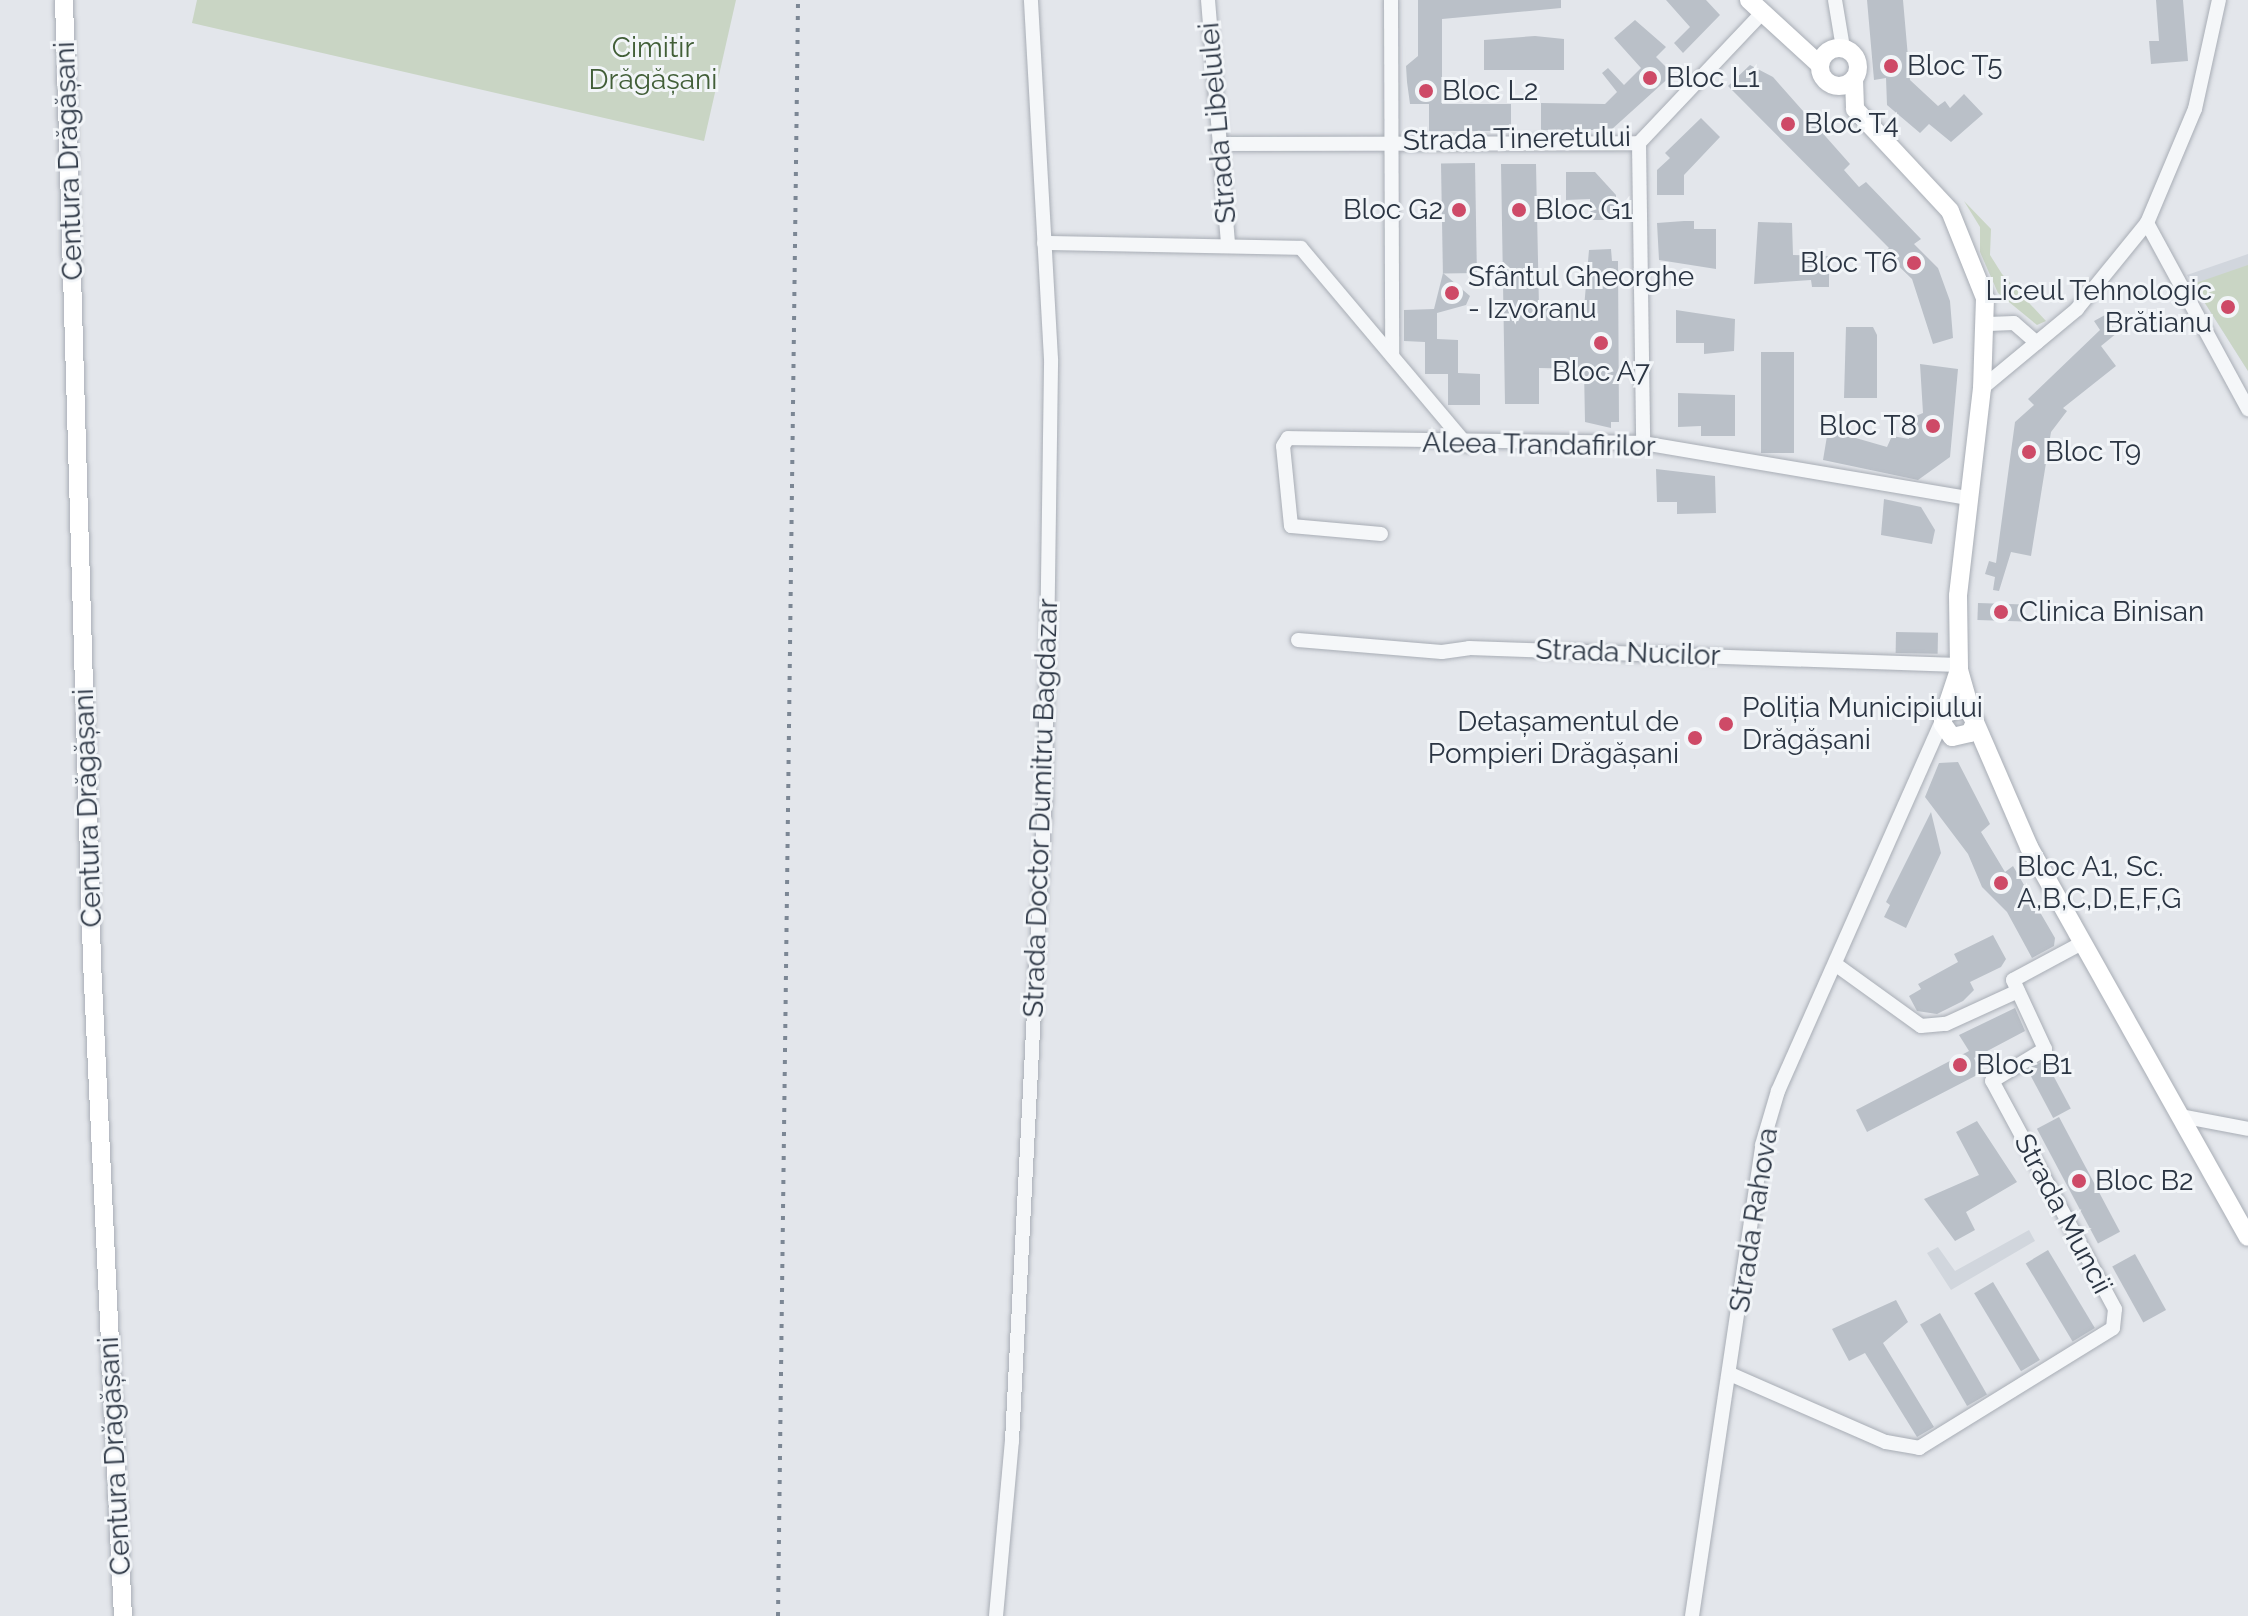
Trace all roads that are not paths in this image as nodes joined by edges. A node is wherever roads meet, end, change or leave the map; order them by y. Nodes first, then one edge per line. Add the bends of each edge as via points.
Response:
1 (64, 0) edge
2 (1031, 0) edge
3 (1208, 0) edge
4 (1391, 0) edge
5 (1835, 0) edge
6 (2219, 0) edge
7 (1756, 7) edge
8 (1843, 48) junction
9 (1820, 65) junction
10 (1854, 79) junction
11 (1833, 84) junction
12 (1855, 109) junction
13 (1392, 142) junction
14 (1639, 143) junction
15 (1220, 144) junction
16 (2147, 223) junction
17 (1044, 243) junction
18 (1228, 245) junction
19 (1988, 324) junction
20 (2037, 343) junction
21 (1392, 356) junction
22 (1982, 388) junction
23 (2248, 409) edge
24 (1643, 443) junction
25 (1467, 445) junction
26 (1967, 498) junction
27 (1381, 534) dead end
28 (1298, 640) dead end
29 (1959, 667) junction
30 (1944, 716) junction
31 (1973, 717) junction
32 (1956, 738) junction
33 (1926, 756) junction
34 (1989, 762) junction
35 (2082, 943) junction
36 (1835, 964) junction
37 (2018, 991) junction
38 (2180, 1116) junction
39 (2248, 1129) edge
40 (2248, 1237) edge
41 (1730, 1374) junction
42 (123, 1616) edge
43 (996, 1616) edge
44 (1692, 1616) edge

1 - 42 main road, Centura Drăgășani via 92,962
2 - 17 street, Strada Doctor Dumitru Bagdazar
3 - 15 street, Strada Libelulei
4 - 13 street
5 - 8 street
6 - 16 street via 2195,109
7 - 9 main road
7 - 14 street, Strada Tineretului
8 - 9 main road via 1830,50
8 - 10 main road via 1858,63
9 - 11 main road
10 - 11 main road
10 - 12 main road
11 - 12 main road
12 - 19 main road via 1950,211 1976,266
13 - 14 street, Strada Tineretului
13 - 15 street, Strada Tineretului
13 - 21 street
14 - 24 street
15 - 18 street, Strada Libelulei
16 - 20 street via 2092,293
16 - 23 street
17 - 18 street
17 - 43 street, Strada Doctor Dumitru Bagdazar via 1051,359 1045,796 1012,1441
18 - 21 street via 1301,248
19 - 20 street via 2014,323
19 - 22 main road
20 - 22 street
21 - 25 street
22 - 26 main road
24 - 25 street, Aleea Trandafirilor
24 - 26 street, Aleea Trandafirilor
25 - 27 street, Aleea Trandafirilor via 1288,438 1283,446 1291,526
26 - 29 main road
28 - 29 street, Strada Nucilor via 1442,652 1469,648
29 - 30 main road
29 - 31 main road
30 - 31 main road via 1961,706
30 - 32 main road
30 - 33 street, Strada Rahova
31 - 32 main road
31 - 34 main road
32 - 33 street
32 - 34 main road
33 - 36 street, Strada Rahova
34 - 35 main road
35 - 37 street via 2013,980
35 - 38 main road
36 - 37 street via 1921,1026 1946,1024
36 - 41 street, Strada Rahova via 1762,1145
37 - 41 street, Strada Muncii via 2045,1049 1992,1081 2115,1309 2113,1328 1919,1448 1886,1442
38 - 39 street
38 - 40 main road
41 - 44 street, Strada Rahova

